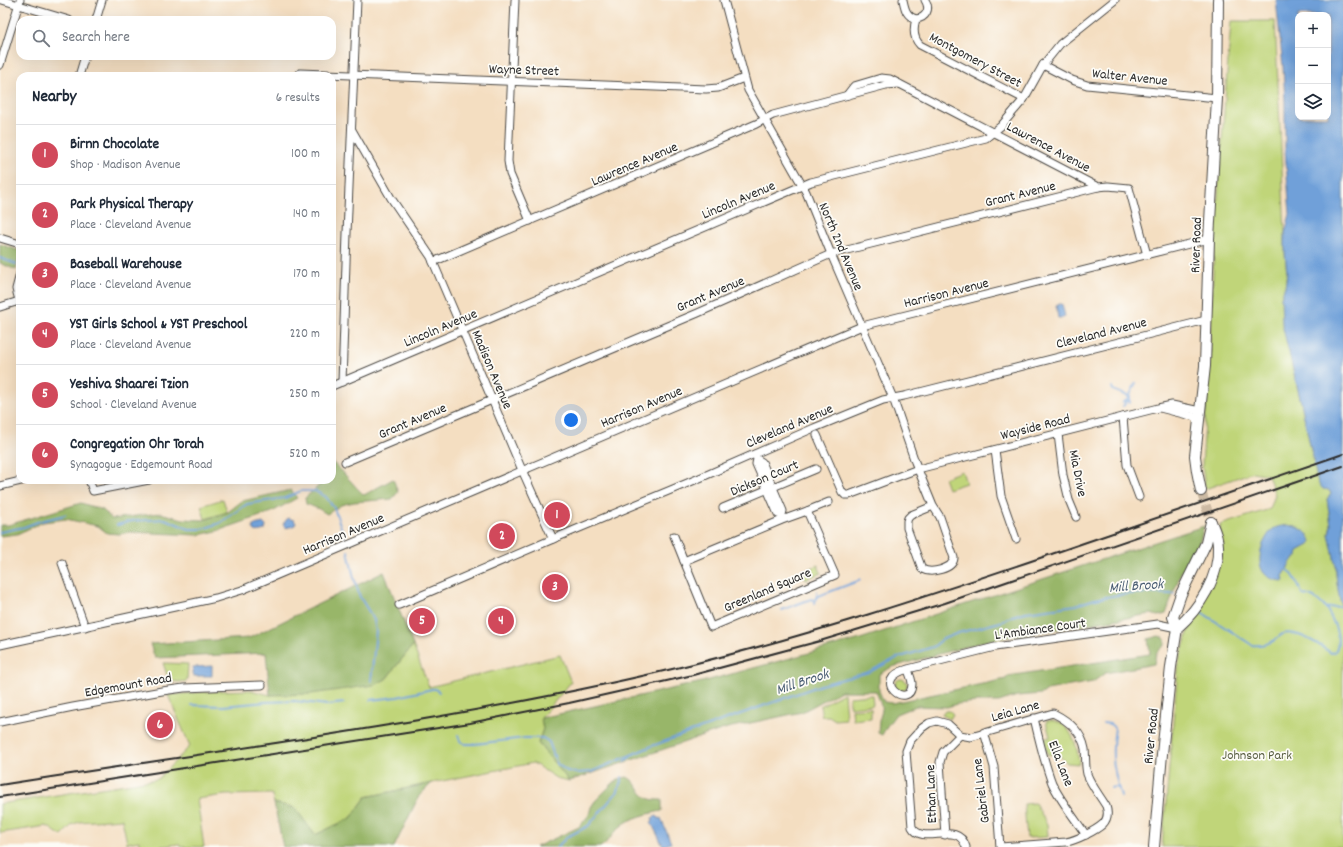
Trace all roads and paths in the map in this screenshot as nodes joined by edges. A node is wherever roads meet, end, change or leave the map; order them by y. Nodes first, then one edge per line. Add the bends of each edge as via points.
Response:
1 (2, 0) edge
2 (102, 0) edge
3 (357, 0) edge
4 (515, 0) edge
5 (724, 0) edge
6 (903, 0) edge
7 (924, 0) edge
8 (1115, 0) edge
9 (1218, 0) edge
10 (19, 2) edge
11 (58, 16) edge
12 (97, 16) edge
13 (916, 19) junction
14 (84, 60) edge
15 (0, 65) edge
16 (1043, 65) junction
17 (80, 72) edge
18 (336, 75) edge
19 (354, 76) junction
20 (744, 78) junction
21 (512, 81) junction
22 (1217, 98) junction
23 (1024, 99) junction
24 (765, 120) junction
25 (352, 130) junction
26 (994, 132) junction
27 (802, 186) junction
28 (1098, 187) junction
29 (530, 221) junction
30 (0, 238) edge
31 (1209, 239) junction
32 (16, 243) edge
33 (831, 254) junction
34 (1147, 255) junction
35 (433, 262) junction
36 (16, 303) edge
37 (0, 307) edge
38 (1206, 320) junction
39 (862, 326) junction
40 (463, 331) junction
41 (342, 382) junction
42 (336, 384) edge
43 (893, 398) junction
44 (492, 400) junction
45 (1200, 414) junction
46 (1123, 417) junction
47 (1058, 434) junction
48 (817, 435) dead end
49 (995, 450) junction
50 (756, 456) junction
51 (345, 462) dead end
52 (816, 469) dead end
53 (918, 469) junction
54 (522, 470) junction
55 (16, 482) edge
56 (90, 484) edge
57 (128, 484) edge
58 (0, 486) edge
59 (770, 488) junction
60 (1201, 491) tunnel mouth
61 (1139, 497) dead end
62 (828, 502) dead end
63 (933, 506) junction
64 (723, 508) dead end
65 (807, 511) junction
66 (783, 517) junction
67 (1076, 517) dead end
68 (674, 536) dead end
69 (553, 539) junction
70 (1016, 539) dead end
71 (684, 561) junction
72 (62, 563) dead end
73 (399, 605) dead end
74 (85, 628) junction
75 (1177, 628) junction
76 (0, 645) edge
77 (908, 669) dead end
78 (262, 685) dead end
79 (1034, 718) junction
80 (0, 722) edge
81 (984, 732) junction
82 (960, 735) junction
83 (945, 834) junction
84 (1086, 834) junction
85 (966, 847) edge
86 (1000, 847) edge
87 (1154, 847) edge

1 - 10 street
2 - 12 street
3 - 19 street
4 - 21 street
5 - 20 street, North 2nd Avenue
6 - 13 street, Montgomery Street via 909,16
7 - 13 street, Montgomery Street via 927,12
8 - 16 street, Lincoln Avenue via 1060,44
9 - 22 street, River Road
10 - 11 street
10 - 15 street
13 - 23 street, Montgomery Street via 914,37 920,45
14 - 17 street
16 - 22 street, Walter Avenue via 1087,85
16 - 23 street, Lincoln Avenue
18 - 19 street, Wayne Street
19 - 21 street, Wayne Street
19 - 25 street
20 - 21 street, Wayne Street via 718,88 706,89
20 - 24 street, North 2nd Avenue
21 - 29 street via 508,161 510,174
22 - 31 street, River Road
23 - 26 street, Lincoln Avenue
24 - 26 street, Lawrence Avenue via 774,115 846,96 854,86 881,78 890,79 914,90
24 - 27 street, North 2nd Avenue
24 - 29 street, Lawrence Avenue
25 - 35 street, Madison Avenue via 391,198
25 - 41 street
26 - 27 street, Lincoln Avenue via 986,138
26 - 28 street, Lawrence Avenue
27 - 33 street, North 2nd Avenue
27 - 40 street, Lincoln Avenue
28 - 33 street, Grant Avenue
28 - 34 street, Lawrence Avenue via 1129,188
29 - 35 street, Lawrence Avenue
30 - 32 street
31 - 34 street, Harrison Avenue
31 - 38 street, River Road
33 - 39 street, North 2nd Avenue
33 - 44 street, Grant Avenue
34 - 39 street, Harrison Avenue
35 - 40 street, Madison Avenue
36 - 37 street
38 - 43 street, Cleveland Avenue
38 - 45 street, River Road
39 - 43 street, North 2nd Avenue
39 - 54 street, Harrison Avenue
40 - 41 street, Lincoln Avenue
40 - 44 street, Madison Avenue
41 - 42 street, Lincoln Avenue
43 - 50 street, Cleveland Avenue via 876,402 814,428
43 - 53 street, North 2nd Avenue
44 - 51 street, Grant Avenue
44 - 54 street, Madison Avenue
45 - 46 street, Wayside Road via 1172,405
45 - 60 street, River Road via 1196,471
46 - 47 street, Wayside Road
46 - 61 street via 1128,465
47 - 49 street, Wayside Road
47 - 67 street, Mia Drive via 1063,475
48 - 53 street, Wayside Road via 845,495
49 - 53 street, Wayside Road
49 - 70 street via 1002,496
50 - 59 street via 756,464
50 - 69 street, Cleveland Avenue
52 - 59 street, Dickson Court
53 - 63 street, North 2nd Avenue
54 - 69 street, Madison Avenue
54 - 74 street, Harrison Avenue via 242,590
55 - 58 street
56 - 57 street via 93,491
59 - 64 street, Dickson Court
59 - 66 street via 778,514
62 - 65 street
63 - 63 street, North 2nd Avenue via 911,515 907,528 922,569 929,572 952,564 954,558
65 - 66 street
65 - 71 street, Greenland Square via 835,575 711,627
66 - 71 street
68 - 71 street, Greenland Square
69 - 73 street, Cleveland Avenue
72 - 74 street
74 - 76 street, Harrison Avenue
75 - 75 street, River Road via 1202,596 1216,566 1218,544 1210,522 1206,543 1181,594 1173,617
75 - 77 street, L'Ambiance Court via 1158,624 995,647
75 - 87 street, River Road via 1162,746
78 - 80 street, Edgemount Road via 162,691
79 - 81 street, Leia Lane
79 - 84 street, Ella Lane via 1052,782
79 - 84 street, Leia Lane via 1053,713 1063,718 1076,731 1084,747 1087,774 1108,812 1103,824
81 - 82 street, Leia Lane via 971,737
81 - 86 street, Gabriel Lane via 994,767
82 - 83 street, Ethan Lane via 944,752 940,762
82 - 83 street via 948,724 937,721 929,723 910,741 906,751 912,827 918,835
83 - 85 street via 961,838
84 - 86 street, Leia Lane via 1066,842

